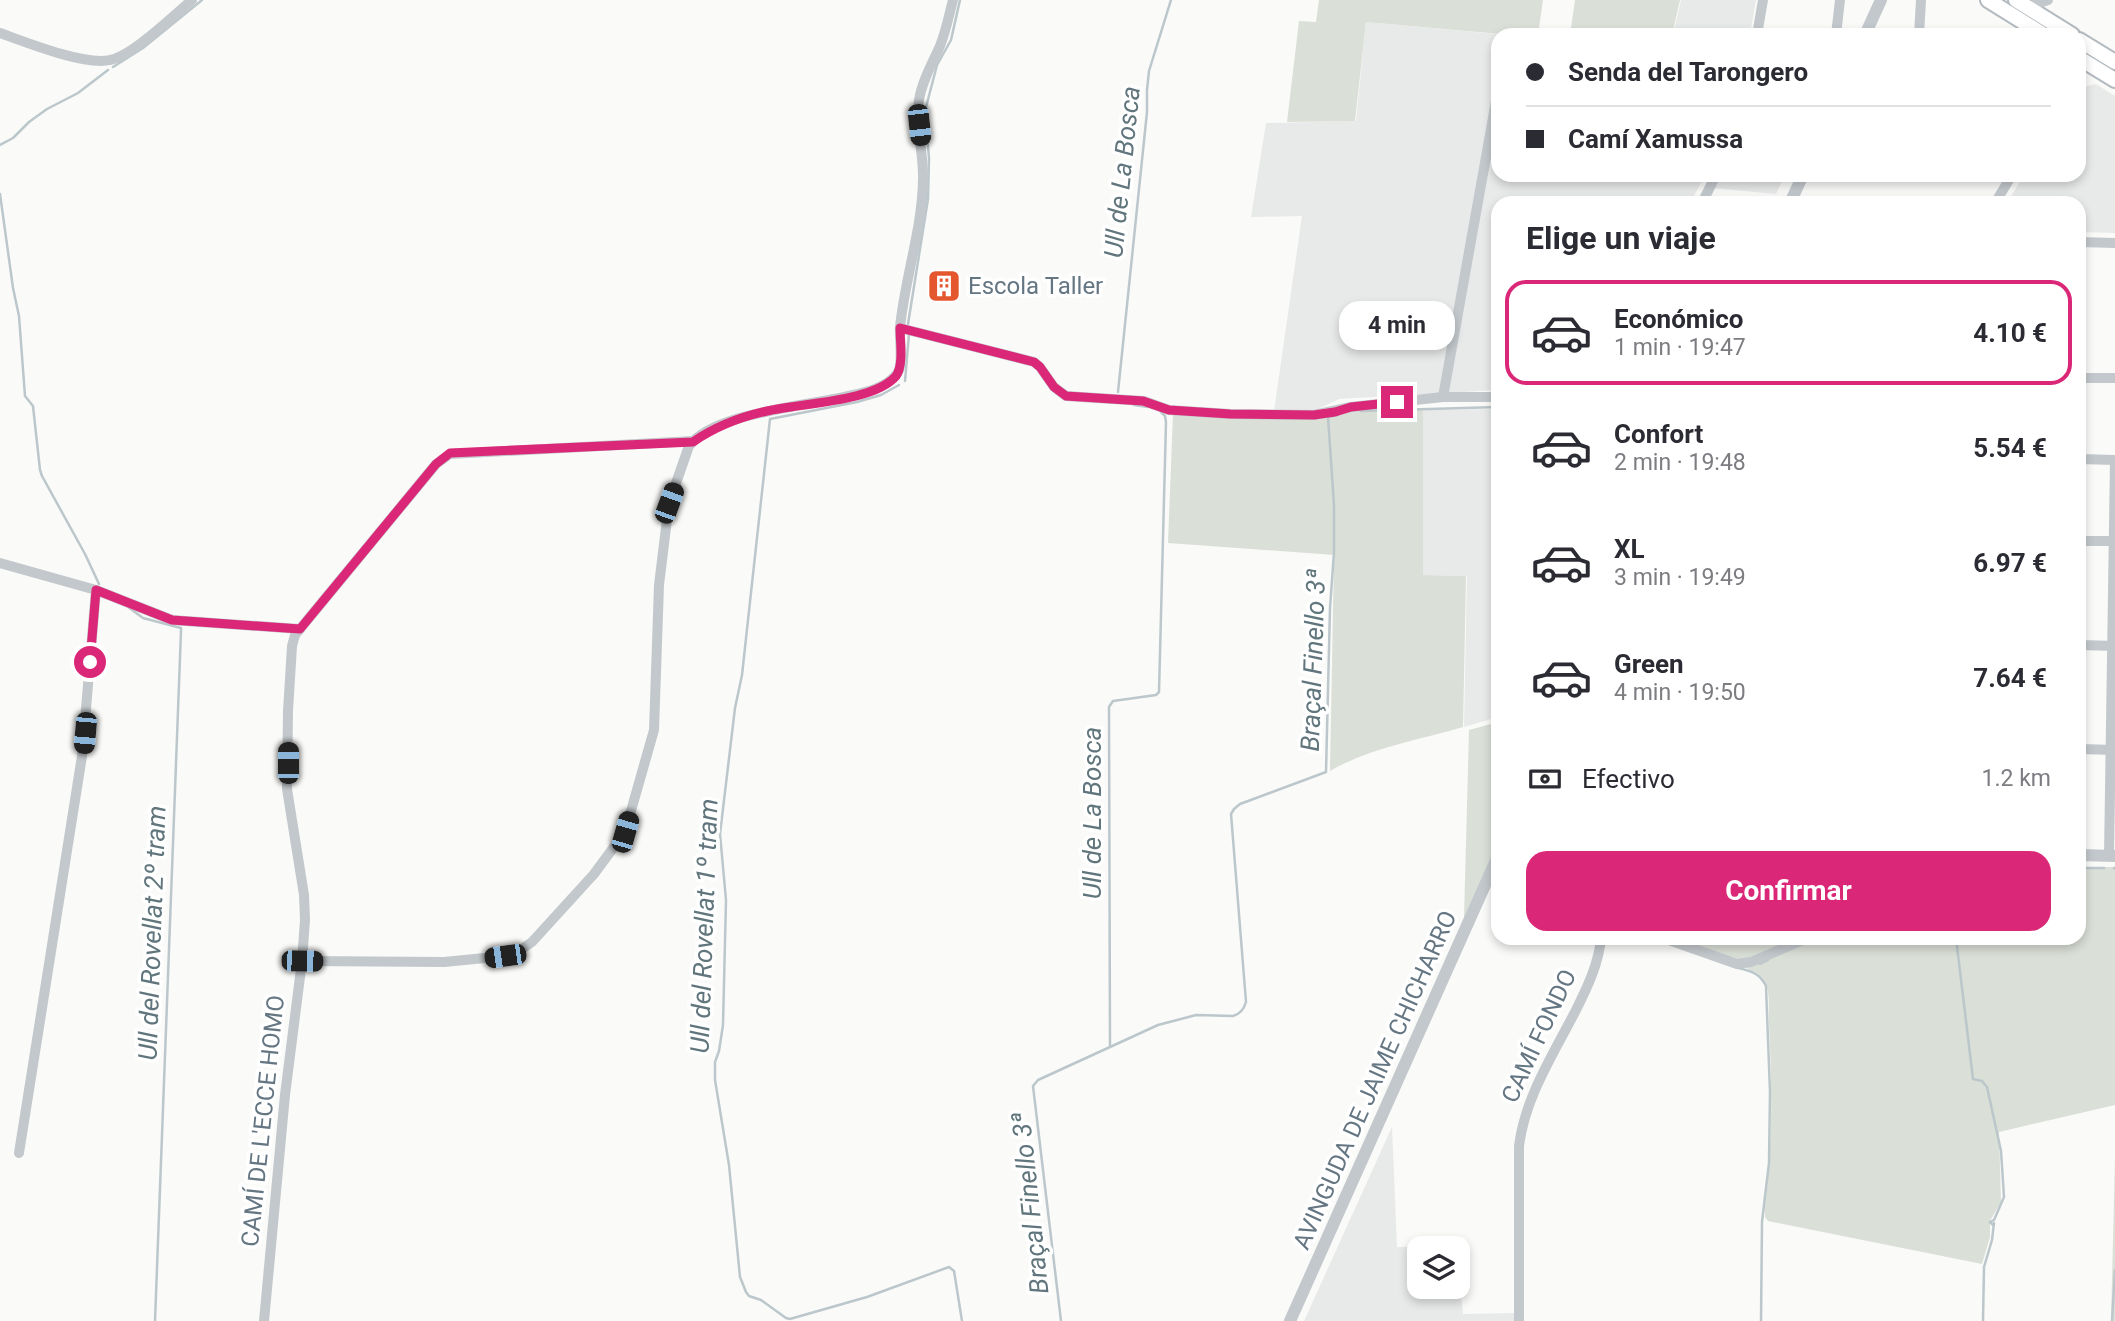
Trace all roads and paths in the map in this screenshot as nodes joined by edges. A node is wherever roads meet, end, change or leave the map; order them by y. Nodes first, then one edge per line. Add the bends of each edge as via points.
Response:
1 (192, 0) edge
2 (953, 0) edge
3 (1763, 0) edge
4 (1840, 0) edge
5 (1881, 0) edge
6 (1920, 0) edge
7 (1988, 0) edge
8 (2048, 0) edge
9 (2022, 4) edge
10 (1758, 28) edge
11 (1837, 28) edge
12 (1868, 28) edge
13 (1919, 28) edge
14 (2021, 28) edge
15 (2061, 28) edge
16 (0, 33) edge
17 (2086, 44) edge
18 (2115, 62) edge
19 (2086, 64) edge
20 (2115, 80) edge
21 (1491, 131) edge
22 (2086, 242) edge
23 (2115, 243) edge
24 (900, 328) junction
25 (2086, 378) edge
26 (2115, 378) edge
27 (1443, 397) junction
28 (1491, 397) edge
29 (693, 442) junction
30 (2086, 460) edge
31 (2115, 460) edge
32 (2086, 541) edge
33 (2113, 541) edge
34 (0, 563) edge
35 (96, 590) junction
36 (300, 629) junction
37 (2086, 645) edge
38 (2114, 646) edge
39 (2086, 749) edge
40 (2113, 750) edge
41 (2086, 855) edge
42 (2112, 856) edge
43 (1491, 872) edge
44 (1600, 945) edge
45 (1683, 945) edge
46 (1791, 945) edge
47 (302, 961) junction
48 (19, 1153) dead end
49 (264, 1321) edge
50 (1290, 1321) edge
51 (1519, 1321) edge

1 - 16 street via 139,45 110,61 70,56
2 - 24 street via 919,100 922,200
3 - 10 street
4 - 11 street
5 - 12 street
6 - 13 street
7 - 14 main road
8 - 9 street
9 - 15 main road
17 - 18 main road
19 - 20 main road
21 - 27 street
22 - 23 street
24 - 27 street via 1034,362 1066,396 1143,401 1169,410 1314,415
24 - 29 street via 900,368 878,388 736,419
25 - 26 street
27 - 28 street
29 - 36 street via 450,453 436,464
29 - 47 street via 669,503 659,585 654,730 625,832 594,874 532,942 505,956 444,962
30 - 31 street
31 - 33 street
32 - 33 street
33 - 38 street
34 - 35 street
35 - 36 street via 172,620
35 - 48 street via 82,756
36 - 47 street, CAMÍ DE L'ECCE HOMO via 292,646 287,789 304,895
37 - 38 street
38 - 40 street
39 - 40 street
40 - 42 street
41 - 42 street
43 - 50 street, AVINGUDA DE JAIME CHICHARRO
44 - 51 street, CAMÍ FONDO via 1585,992 1539,1083 1521,1131
45 - 46 street via 1737,964
47 - 49 street, CAMÍ DE L'ECCE HOMO

